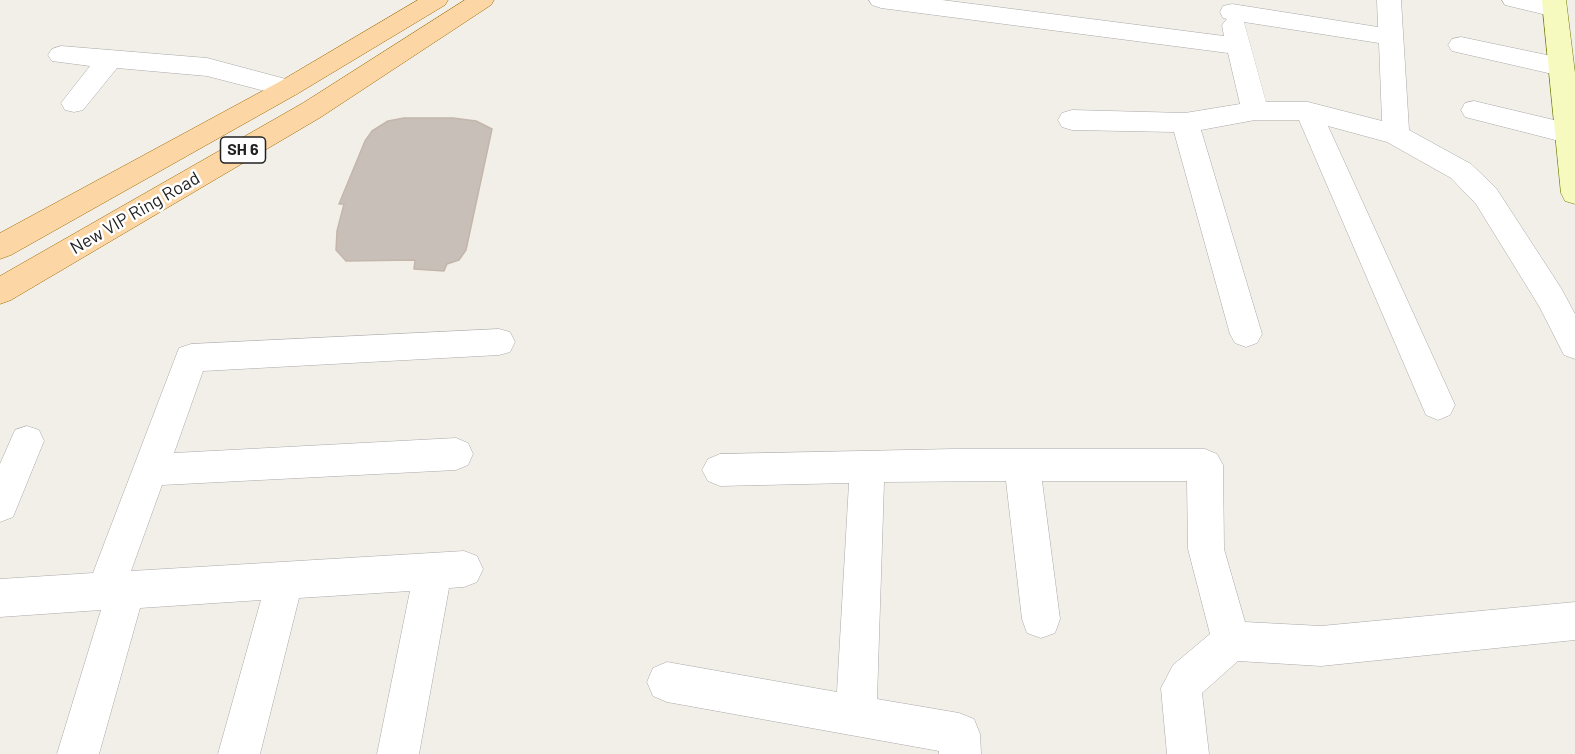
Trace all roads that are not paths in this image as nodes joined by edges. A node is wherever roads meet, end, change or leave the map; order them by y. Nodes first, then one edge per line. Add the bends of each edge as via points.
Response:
1 (436, 0) edge
2 (482, 0) edge
3 (881, 0) edge
4 (1389, 0) edge
5 (1514, 0) edge
6 (1560, 3) edge
7 (1229, 6) edge
8 (988, 7) edge
9 (1575, 25) edge
10 (1391, 37) junction
11 (1461, 45) dead end
12 (1239, 46) junction
13 (60, 55) dead end
14 (110, 59) junction
15 (1560, 67) junction
16 (288, 88) junction
17 (74, 103) dead end
18 (1255, 111) junction
19 (1308, 111) junction
20 (1474, 111) dead end
21 (1072, 120) dead end
22 (1185, 123) junction
23 (1571, 134) edge
24 (1396, 135) junction
25 (1575, 193) edge
26 (0, 247) edge
27 (0, 291) edge
28 (1246, 334) dead end
29 (499, 342) dead end
30 (1575, 345) edge
31 (1438, 405) dead end
32 (27, 441) dead end
33 (456, 454) dead end
34 (1022, 465) junction
35 (867, 467) junction
36 (150, 470) junction
37 (720, 470) dead end
38 (0, 505) edge
39 (285, 580) junction
40 (116, 591) junction
41 (0, 598) edge
42 (1041, 619) dead end
43 (1575, 621) edge
44 (1231, 641) junction
45 (667, 682) dead end
46 (856, 714) junction
47 (78, 754) edge
48 (239, 754) edge
49 (398, 754) edge
50 (960, 754) edge
51 (1188, 754) edge

1 - 16 main road, New VIP Ring Road / SH 6
2 - 27 main road, New VIP Ring Road / SH 6 via 312,110
3 - 8 street
4 - 10 street
5 - 6 street
6 - 9 street
6 - 15 street
7 - 10 street
7 - 12 street
8 - 12 street
10 - 24 street
11 - 15 street
12 - 18 street
13 - 14 street
14 - 16 street via 207,67
14 - 17 street
15 - 23 street
16 - 26 main road, New VIP Ring Road / SH 6
18 - 19 street
18 - 22 street
19 - 24 street
19 - 31 street
20 - 23 street
21 - 22 street
22 - 28 street
23 - 25 street
24 - 30 street via 1461,171 1486,196 1550,297
29 - 36 street via 191,357
32 - 38 street
33 - 36 street
34 - 35 street
34 - 42 street
34 - 44 street via 1205,465 1206,549
35 - 37 street
35 - 46 street
36 - 40 street
39 - 40 street
39 - 48 street
39 - 49 street via 448,570
40 - 41 street
40 - 47 street
43 - 44 street via 1321,646
44 - 51 street via 1181,688
45 - 46 street
46 - 50 street via 959,734

